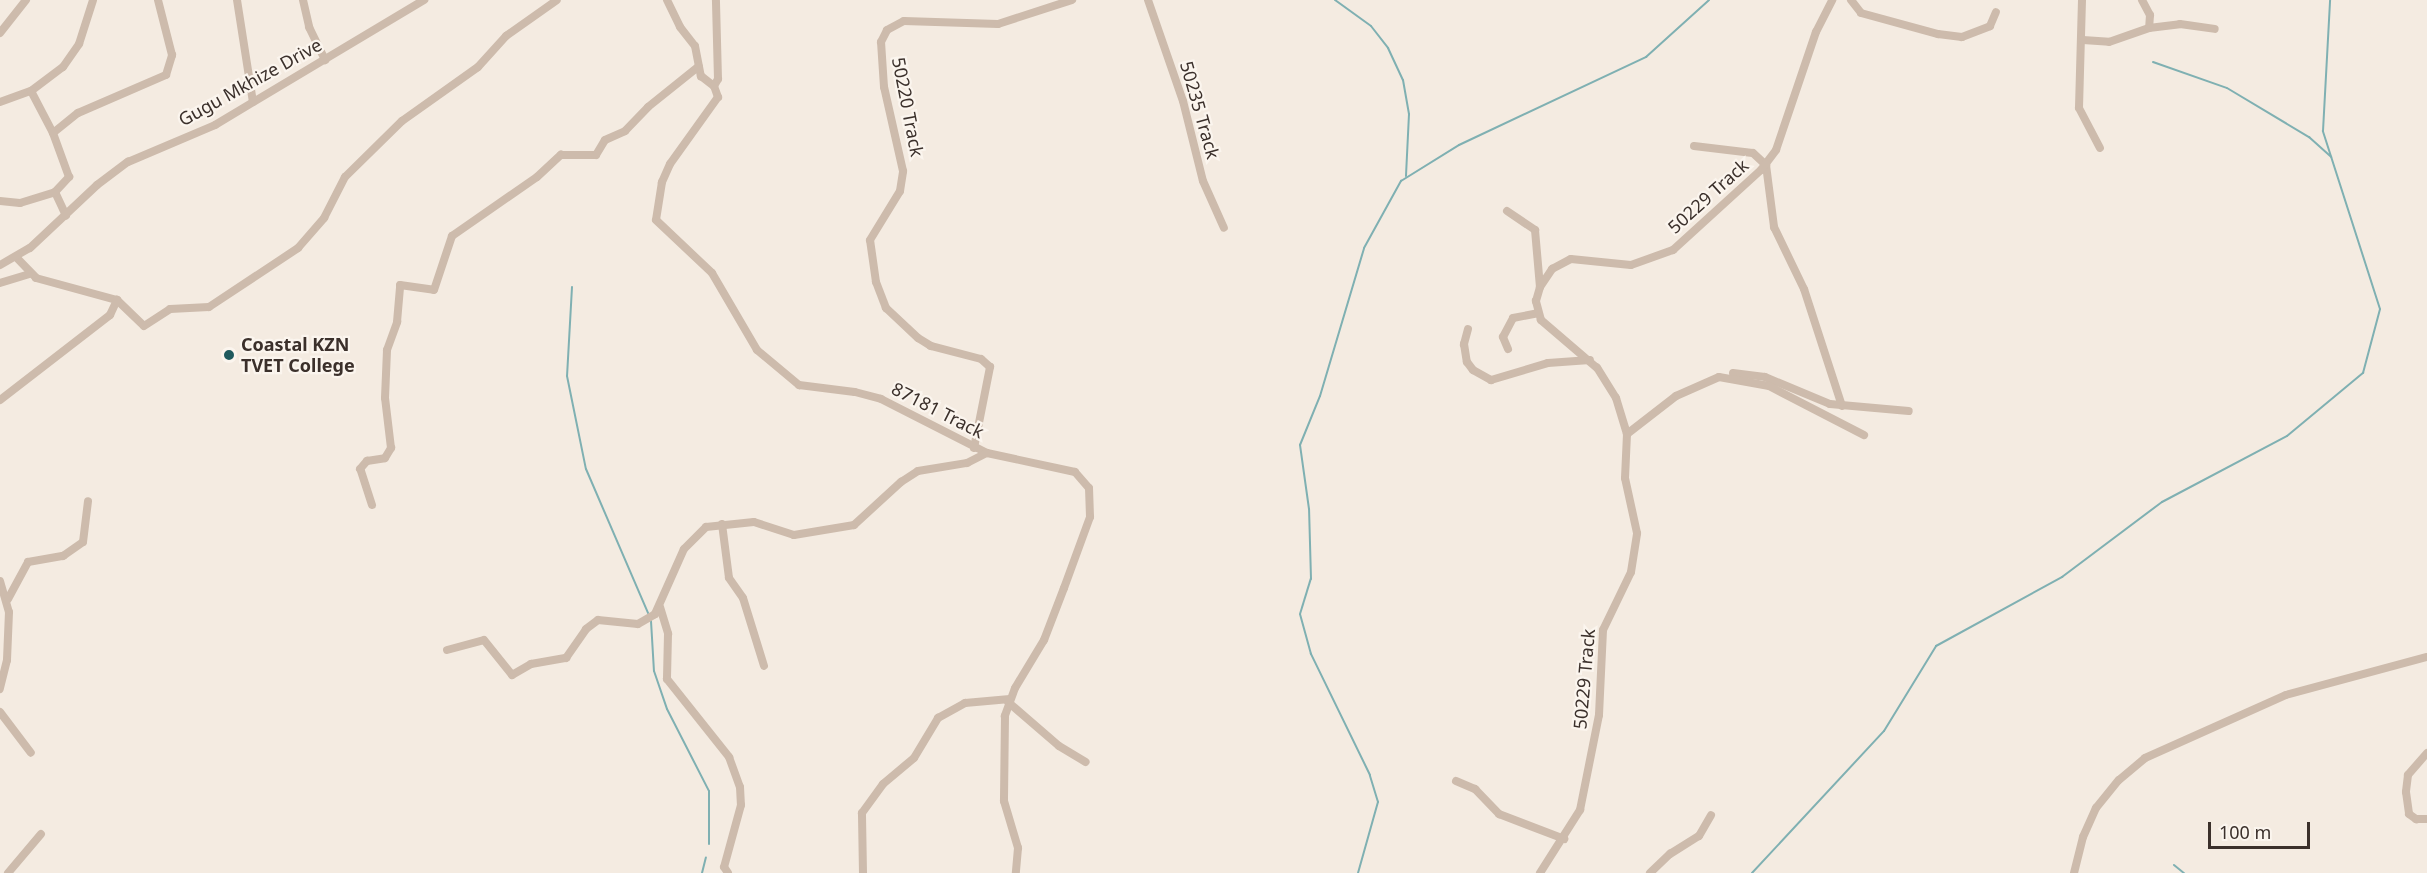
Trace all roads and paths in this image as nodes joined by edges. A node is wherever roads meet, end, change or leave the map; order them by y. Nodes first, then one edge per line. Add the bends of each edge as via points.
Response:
1 (26, 0) edge
2 (93, 0) edge
3 (158, 0) edge
4 (237, 0) edge
5 (303, 0) edge
6 (424, 0) edge
7 (557, 0) edge
8 (667, 0) edge
9 (716, 0) edge
10 (1072, 0) edge
11 (1148, 0) edge
12 (1851, 0) edge
13 (2082, 0) edge
14 (2142, 0) edge
15 (1828, 1) edge
16 (1995, 12) dead end
17 (2149, 28) junction
18 (2215, 29) dead end
19 (0, 33) edge
20 (2083, 40) junction
21 (325, 60) junction
22 (699, 66) junction
23 (714, 86) junction
24 (31, 91) junction
25 (0, 102) edge
26 (254, 102) junction
27 (53, 133) junction
28 (1694, 146) dead end
29 (2100, 148) dead end
30 (1766, 165) junction
31 (55, 192) junction
32 (0, 201) edge
33 (1507, 212) dead end
34 (66, 216) junction
35 (1224, 228) dead end
36 (16, 257) junction
37 (0, 265) edge
38 (29, 274) junction
39 (0, 283) edge
40 (1540, 287) junction
41 (117, 300) junction
42 (1538, 313) junction
43 (1468, 329) dead end
44 (1508, 349) dead end
45 (1590, 360) junction
46 (1719, 377) junction
47 (0, 400) edge
48 (1842, 406) junction
49 (1909, 411) dead end
50 (1627, 434) junction
51 (1864, 435) dead end
52 (974, 448) junction
53 (987, 453) junction
54 (87, 501) dead end
55 (372, 504) dead end
56 (722, 524) junction
57 (0, 581) edge
58 (8, 598) junction
59 (660, 606) junction
60 (447, 650) dead end
61 (2427, 657) edge
62 (764, 666) dead end
63 (0, 689) edge
64 (1009, 700) junction
65 (0, 712) edge
66 (32, 753) dead end
67 (2427, 753) edge
68 (1086, 762) dead end
69 (1456, 781) dead end
70 (1712, 815) dead end
71 (2427, 819) edge
72 (41, 834) dead end
73 (1564, 839) junction
74 (8, 873) edge
75 (728, 873) edge
76 (863, 873) edge
77 (1016, 873) edge
78 (1540, 873) edge
79 (1650, 873) edge
80 (2074, 873) edge

1 - 19 street
2 - 24 street via 74,54
3 - 27 street via 172,55 166,75 78,113
4 - 26 street
5 - 21 street via 309,27
6 - 21 street, Gugu Mkhize Drive
7 - 41 street via 506,36 478,67 402,122 354,168 320,224 286,257 209,307 170,309 144,326
8 - 22 street via 695,46
9 - 23 street
10 - 52 street, 50220 Track via 998,24 904,21 887,30 881,42 884,87 903,171 900,191 870,240 876,282 886,308 918,338 931,346 981,359 990,367
11 - 35 street, 50235 Track via 1183,101 1203,181
12 - 16 street via 1861,13 1962,37 1990,26
13 - 20 street
14 - 17 street via 2150,15
15 - 30 street, 50229 Track via 1776,150
17 - 18 street via 2180,24
17 - 20 street via 2109,42
20 - 29 street via 2079,108
21 - 26 street, Gugu Mkhize Drive
22 - 23 street via 701,76
22 - 55 street via 625,131 604,140 596,155 561,155 537,177 452,236 434,290 400,285 398,322 387,350 385,398 391,448 385,458 367,461 360,469
23 - 52 street, 87181 Track via 717,103 682,144 667,170 656,220 712,273 747,337 768,362 792,381 881,399
24 - 25 street
24 - 27 street
26 - 34 street, Gugu Mkhize Drive via 199,133 128,162
27 - 31 street via 67,171 67,183
28 - 30 street via 1753,153
30 - 40 street, 50229 Track via 1673,250 1649,261 1624,266 1571,259 1552,269
30 - 48 street via 1771,219 1804,289
31 - 32 street via 20,203
31 - 34 street
33 - 40 street via 1535,230
34 - 36 street, Gugu Mkhize Drive
36 - 37 street, Gugu Mkhize Drive
36 - 38 street
38 - 39 street
38 - 41 street
40 - 42 street
41 - 47 street via 110,315
42 - 44 street via 1513,318 1503,337
42 - 45 street, 50229 Track via 1546,327
43 - 45 street via 1464,344 1467,362 1491,380 1548,363
45 - 50 street, 50229 Track via 1616,398
46 - 48 street via 1731,372 1765,377 1817,402
46 - 50 street via 1676,396
46 - 51 street via 1769,386
48 - 49 street
50 - 73 street, 50229 Track via 1625,478 1637,533 1634,561 1603,630 1599,715 1580,810
52 - 53 street, 87181 Track
53 - 56 street via 968,463 918,471 854,525 794,535 754,522
53 - 64 street, 87181 Track via 1075,472 1086,482 1091,497 1090,517 1048,631
54 - 58 street via 83,542 63,556 28,561
56 - 59 street via 701,530 684,549
56 - 62 street via 729,578 743,598
57 - 58 street
58 - 63 street via 8,660
59 - 60 street via 651,619 638,624 598,620 586,629 566,658 531,664 515,675 507,672 484,640
59 - 75 street via 668,634 667,679 729,757 740,788 741,805 724,867
61 - 80 street via 2286,695 2145,758 2119,780 2096,808 2083,837
64 - 68 street via 1059,746
64 - 76 street via 965,703 938,718 914,758 883,784 862,813
64 - 77 street, 87181 Track via 1002,768 1004,801 1018,848
65 - 66 street
67 - 71 street via 2408,775 2406,792 2409,814
69 - 73 street via 1475,789 1499,814
70 - 79 street via 1699,836 1670,854
72 - 74 street
73 - 78 street, 50229 Track

